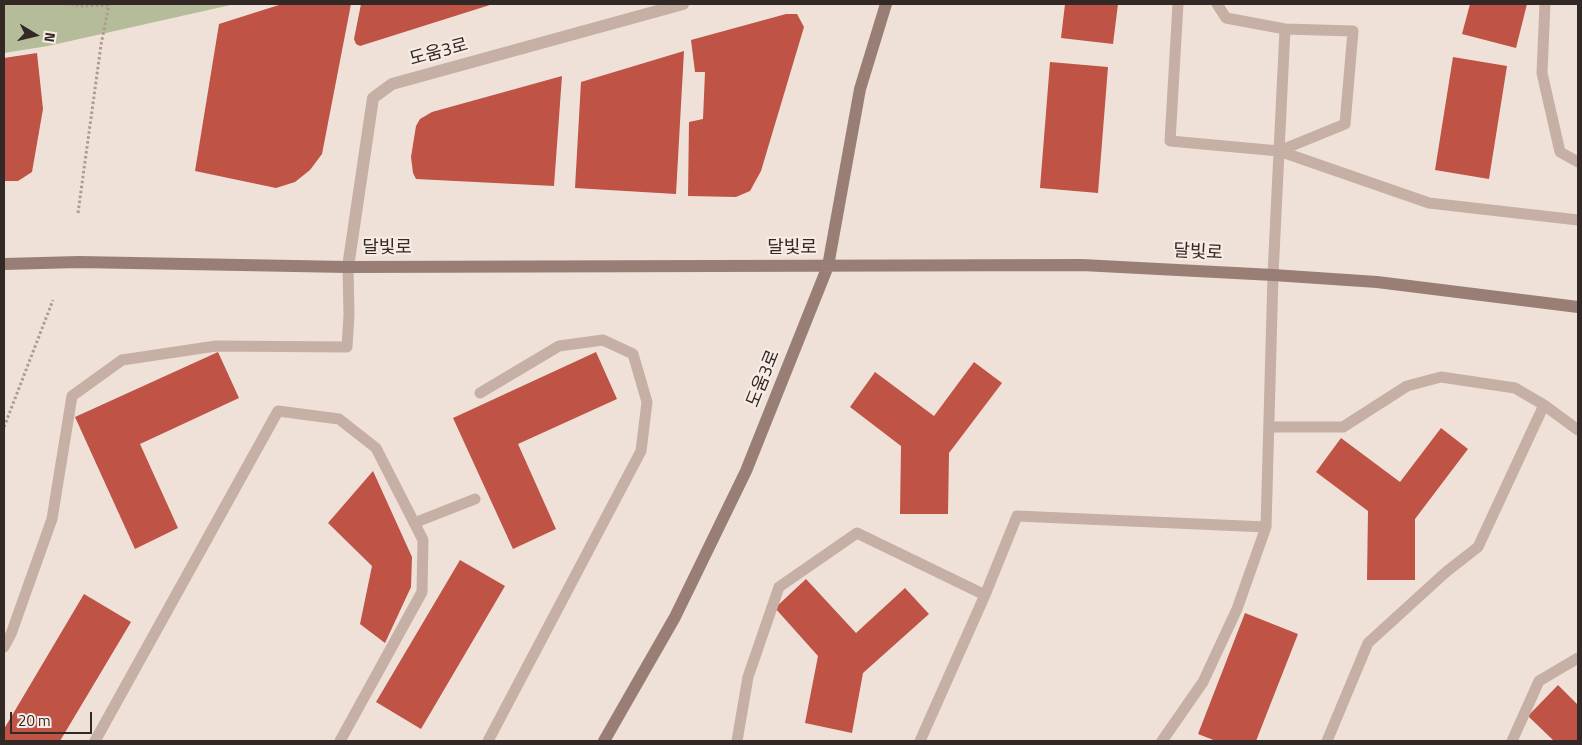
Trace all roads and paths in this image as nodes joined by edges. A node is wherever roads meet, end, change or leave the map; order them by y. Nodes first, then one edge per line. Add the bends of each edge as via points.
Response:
1 (71, 4) edge
2 (109, 4) edge
3 (683, 4) edge
4 (886, 4) edge
5 (1178, 4) edge
6 (1216, 4) edge
7 (1545, 4) edge
8 (1285, 29) junction
9 (1279, 151) junction
10 (1578, 162) edge
11 (78, 213) dead end
12 (1578, 220) edge
13 (4, 264) edge
14 (828, 266) junction
15 (348, 267) junction
16 (1273, 275) junction
17 (53, 300) dead end
18 (1578, 307) edge
19 (480, 393) dead end
20 (1544, 405) junction
21 (4, 427) edge
22 (1268, 427) junction
23 (1578, 430) edge
24 (475, 499) dead end
25 (414, 523) junction
26 (1266, 527) junction
27 (985, 595) junction
28 (4, 647) edge
29 (1578, 658) edge
30 (95, 741) edge
31 (340, 741) edge
32 (488, 741) edge
33 (604, 741) edge
34 (737, 741) edge
35 (920, 741) edge
36 (1162, 741) edge
37 (1327, 741) edge
38 (1512, 741) edge

1 - 2 path
2 - 11 path
3 - 15 street, 도움3로 via 392,84 373,98
4 - 14 street, 도움3로 via 860,89
5 - 9 lane via 1170,141
6 - 8 lane via 1226,18
7 - 10 lane via 1542,73 1560,152
8 - 9 lane
8 - 9 lane via 1353,31 1345,124
9 - 12 lane via 1429,203
9 - 16 lane
13 - 15 street, 달빛로 via 79,262
14 - 15 street, 달빛로
14 - 16 street, 달빛로 via 1082,265
14 - 33 street, 도움3로 via 746,471 676,617
15 - 28 lane via 347,347 216,346 122,360 72,396 52,519
16 - 18 street, 달빛로 via 1377,282
16 - 22 lane
17 - 21 path
19 - 32 lane via 559,346 603,340 633,354 646,402 641,451
20 - 22 lane via 1515,388 1441,377 1407,386 1343,427
20 - 23 lane
20 - 37 lane via 1478,547 1368,643
22 - 26 lane
24 - 25 lane
25 - 30 lane via 376,448 339,419 278,411
25 - 31 lane via 423,540 422,592
26 - 27 lane via 1018,516
26 - 36 lane via 1237,609 1204,682
27 - 34 lane via 857,533 779,587 748,677
27 - 35 lane
29 - 38 lane via 1539,681

